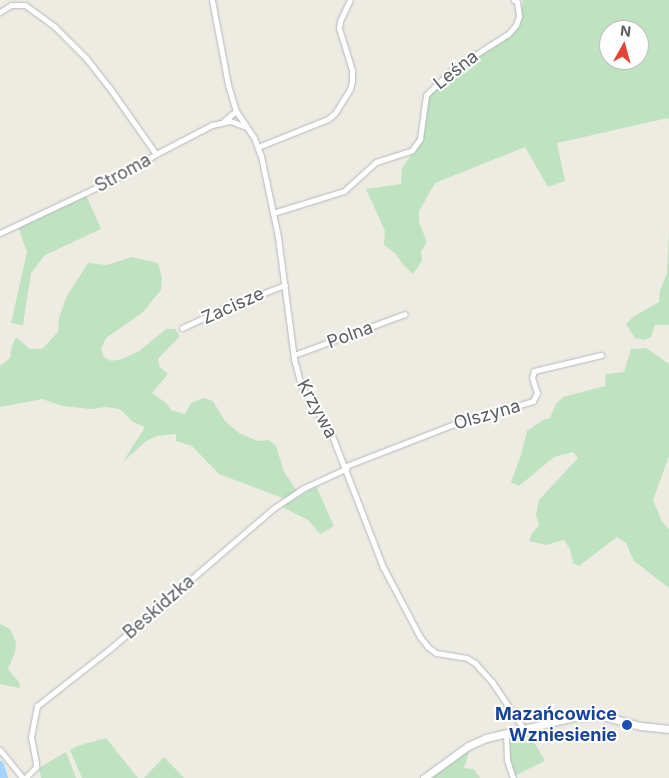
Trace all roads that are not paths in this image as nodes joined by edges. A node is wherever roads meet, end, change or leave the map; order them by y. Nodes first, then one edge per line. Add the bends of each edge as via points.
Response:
1 (212, 0) edge
2 (350, 0) edge
3 (514, 0) edge
4 (0, 12) edge
5 (236, 111) junction
6 (224, 121) junction
7 (246, 127) junction
8 (258, 147) junction
9 (156, 154) junction
10 (273, 213) junction
11 (0, 233) edge
12 (284, 285) junction
13 (405, 314) dead end
14 (182, 328) dead end
15 (294, 355) junction
16 (601, 355) dead end
17 (346, 467) junction
18 (523, 728) junction
19 (669, 729) edge
20 (506, 732) junction
21 (0, 750) edge
22 (24, 778) edge
23 (424, 778) edge
24 (513, 778) edge

1 - 5 street, Krzywa
2 - 8 street via 339,28 352,70 350,90 328,119
3 - 10 street, Leśna via 519,16 508,34 459,64 426,95 422,130 416,146 376,162 344,191
4 - 9 street via 11,5 25,5 55,27 86,58
5 - 6 street, Stroma
5 - 7 street, Krzywa
6 - 7 street
6 - 9 street, Stroma
7 - 8 street, Krzywa
8 - 10 street, Krzywa
9 - 11 street, Stroma via 117,178
10 - 12 street, Krzywa
12 - 14 street, Zacisze
12 - 15 street, Krzywa
13 - 15 street, Polna
15 - 17 street, Krzywa via 301,386 331,433
16 - 17 street, Olszyna via 534,371 532,378 537,393 534,401 457,423
17 - 18 street, Krzywa via 383,567 420,637 436,653 467,658 475,664 492,682
17 - 22 street, Beskidzka via 304,488 274,508 111,648 37,706 31,737 36,763
18 - 19 street via 593,715
18 - 20 street
20 - 23 street via 468,746
20 - 24 street via 507,760
21 - 22 street

